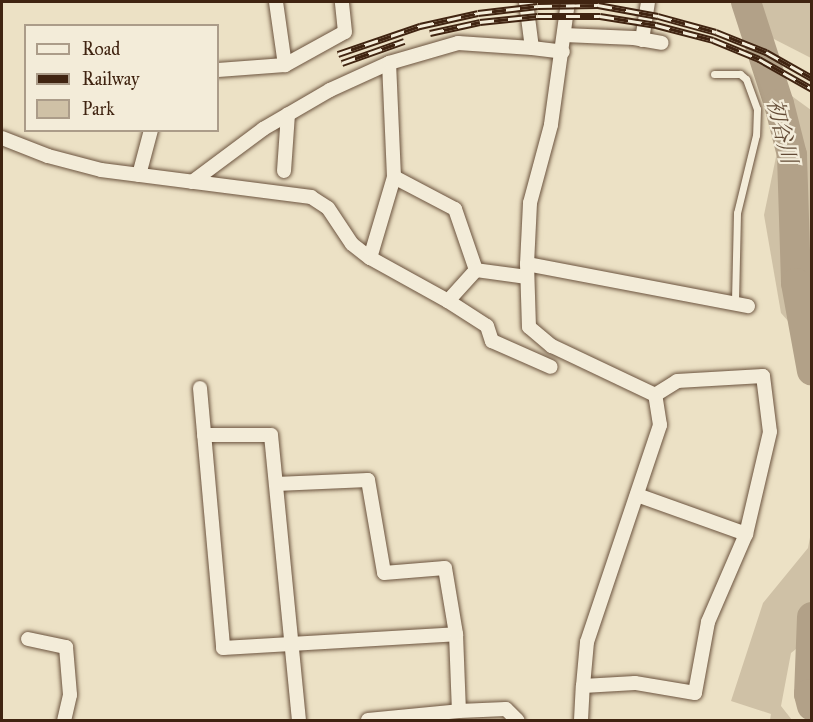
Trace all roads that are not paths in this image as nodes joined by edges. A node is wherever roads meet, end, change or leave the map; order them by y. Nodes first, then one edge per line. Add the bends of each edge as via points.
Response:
1 (276, 2) edge
2 (342, 2) edge
3 (526, 2) edge
4 (568, 2) edge
5 (648, 2) edge
6 (564, 35) junction
7 (642, 40) junction
8 (662, 43) dead end
9 (532, 48) junction
10 (563, 52) junction
11 (389, 63) junction
12 (285, 65) junction
13 (219, 70) edge
14 (714, 74) dead end
15 (288, 114) junction
16 (150, 132) edge
17 (2, 138) edge
18 (284, 171) dead end
19 (138, 175) junction
20 (394, 177) junction
21 (192, 182) junction
22 (370, 258) junction
23 (476, 270) junction
24 (527, 270) junction
25 (448, 301) junction
26 (742, 305) joint
27 (551, 367) dead end
28 (200, 388) dead end
29 (655, 395) junction
30 (204, 435) junction
31 (276, 484) junction
32 (637, 495) junction
33 (746, 534) junction
34 (456, 634) junction
35 (28, 639) dead end
36 (291, 644) junction
37 (583, 686) junction
38 (459, 711) junction
39 (64, 720) edge
40 (299, 720) edge
41 (368, 720) edge
42 (518, 720) edge
43 (581, 720) edge

1 - 12 street
2 - 12 street via 345,32
3 - 9 street
4 - 6 street
5 - 7 street
6 - 7 street
6 - 10 street
7 - 8 street
9 - 10 street
9 - 11 street via 458,43
10 - 24 street via 551,125 530,203
11 - 15 street
11 - 20 street
12 - 13 street
14 - 26 lane via 740,74 746,79 757,109 756,135 736,213
15 - 18 street
15 - 21 street
16 - 19 street
17 - 19 street via 48,156
19 - 21 street
20 - 22 street
20 - 23 street via 455,209
21 - 22 street via 311,197 328,208 352,244
22 - 25 street
23 - 24 street
23 - 25 street
24 - 26 street
24 - 29 street via 529,327 552,346
25 - 27 street via 487,326 492,341
28 - 30 street
29 - 32 street via 660,424
29 - 33 street via 677,381 763,376 771,432
30 - 31 street via 271,435
30 - 36 street via 223,648
31 - 34 street via 368,480 384,573 445,567
31 - 36 street
32 - 33 street
32 - 37 street via 587,642
33 - 37 street via 708,622 695,693 635,683
34 - 36 street
34 - 38 street
35 - 39 street via 66,647 70,695
36 - 40 street
37 - 43 street
38 - 41 street
38 - 42 street via 506,709

